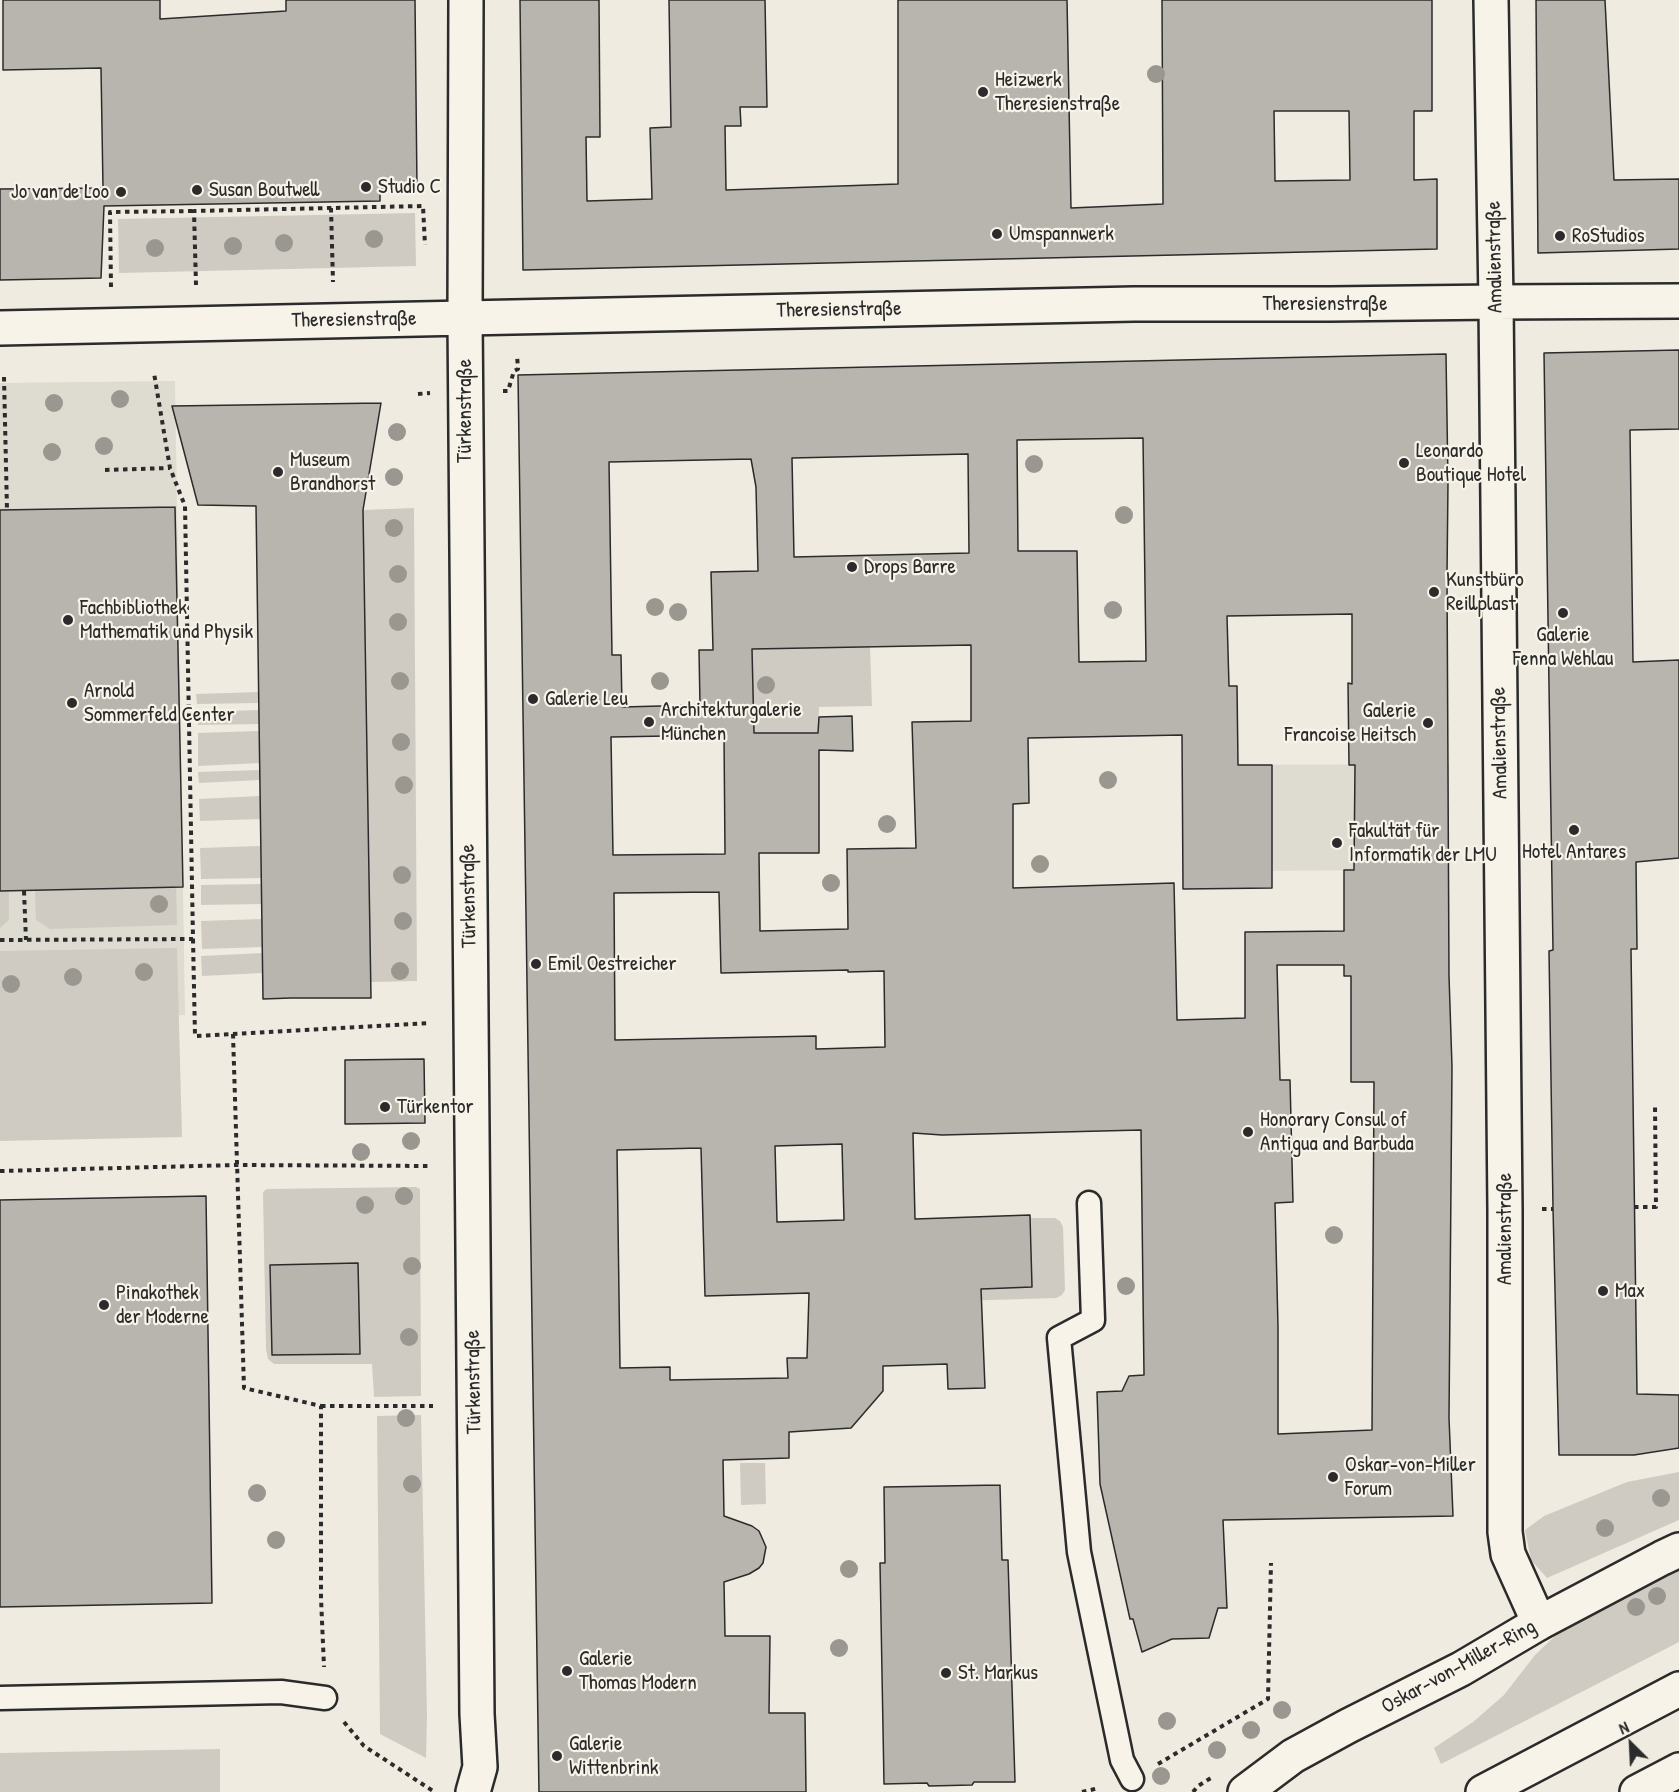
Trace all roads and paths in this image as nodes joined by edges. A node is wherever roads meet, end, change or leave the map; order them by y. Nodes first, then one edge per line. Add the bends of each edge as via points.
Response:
1 (466, 0) edge
2 (1491, 0) edge
3 (331, 208) junction
4 (194, 211) junction
5 (425, 248) dead end
6 (333, 282) dead end
7 (196, 285) dead end
8 (111, 288) dead end
9 (1679, 301) edge
10 (1496, 302) junction
11 (465, 318) junction
12 (0, 328) edge
13 (154, 373) dead end
14 (4, 377) dead end
15 (170, 468) junction
16 (105, 470) dead end
17 (7, 510) dead end
18 (24, 891) dead end
19 (193, 939) junction
20 (0, 940) edge
21 (26, 940) junction
22 (429, 1023) dead end
23 (233, 1034) junction
24 (1655, 1105) dead end
25 (237, 1165) junction
26 (431, 1166) dead end
27 (0, 1171) edge
28 (1089, 1203) dead end
29 (1634, 1207) dead end
30 (321, 1406) junction
31 (433, 1406) dead end
32 (1679, 1551) edge
33 (1270, 1563) dead end
34 (1539, 1623) junction
35 (1679, 1689) edge
36 (0, 1698) edge
37 (325, 1698) joint
38 (364, 1746) dead end
39 (1679, 1770) edge
40 (1132, 1779) junction
41 (480, 1784) edge
42 (433, 1791) edge
43 (1483, 1791) edge
44 (1082, 1792) edge
45 (1245, 1792) edge
46 (1637, 1792) edge

1 - 11 street, Türkenstraße
2 - 10 street, Amalienstraße
3 - 4 path
3 - 5 path via 423,206
3 - 6 path
4 - 7 path
4 - 8 path via 110,213
9 - 10 street, Theresienstraße
10 - 11 street, Theresienstraße via 1122,304
10 - 34 street, Amalienstraße via 1505,1210 1504,1532 1508,1554
11 - 12 street, Theresienstraße
11 - 41 street, Türkenstraße
13 - 15 path
14 - 17 path
15 - 16 path
15 - 19 path via 185,506
18 - 21 path
19 - 21 path
19 - 23 path via 195,1036
20 - 21 path
22 - 23 path
23 - 25 path
24 - 29 path via 1656,1206
25 - 26 path
25 - 27 path
25 - 30 path via 244,1388
28 - 40 lane via 1093,1320 1059,1338 1079,1552 1122,1760
30 - 31 path
30 - 37 path
32 - 34 street, Oskar-von-Miller-Ring
33 - 40 path via 1268,1700
34 - 45 street, Oskar-von-Miller-Ring via 1461,1669 1293,1756
35 - 43 street
36 - 37 lane via 281,1692
38 - 42 path
39 - 46 street
40 - 44 path

